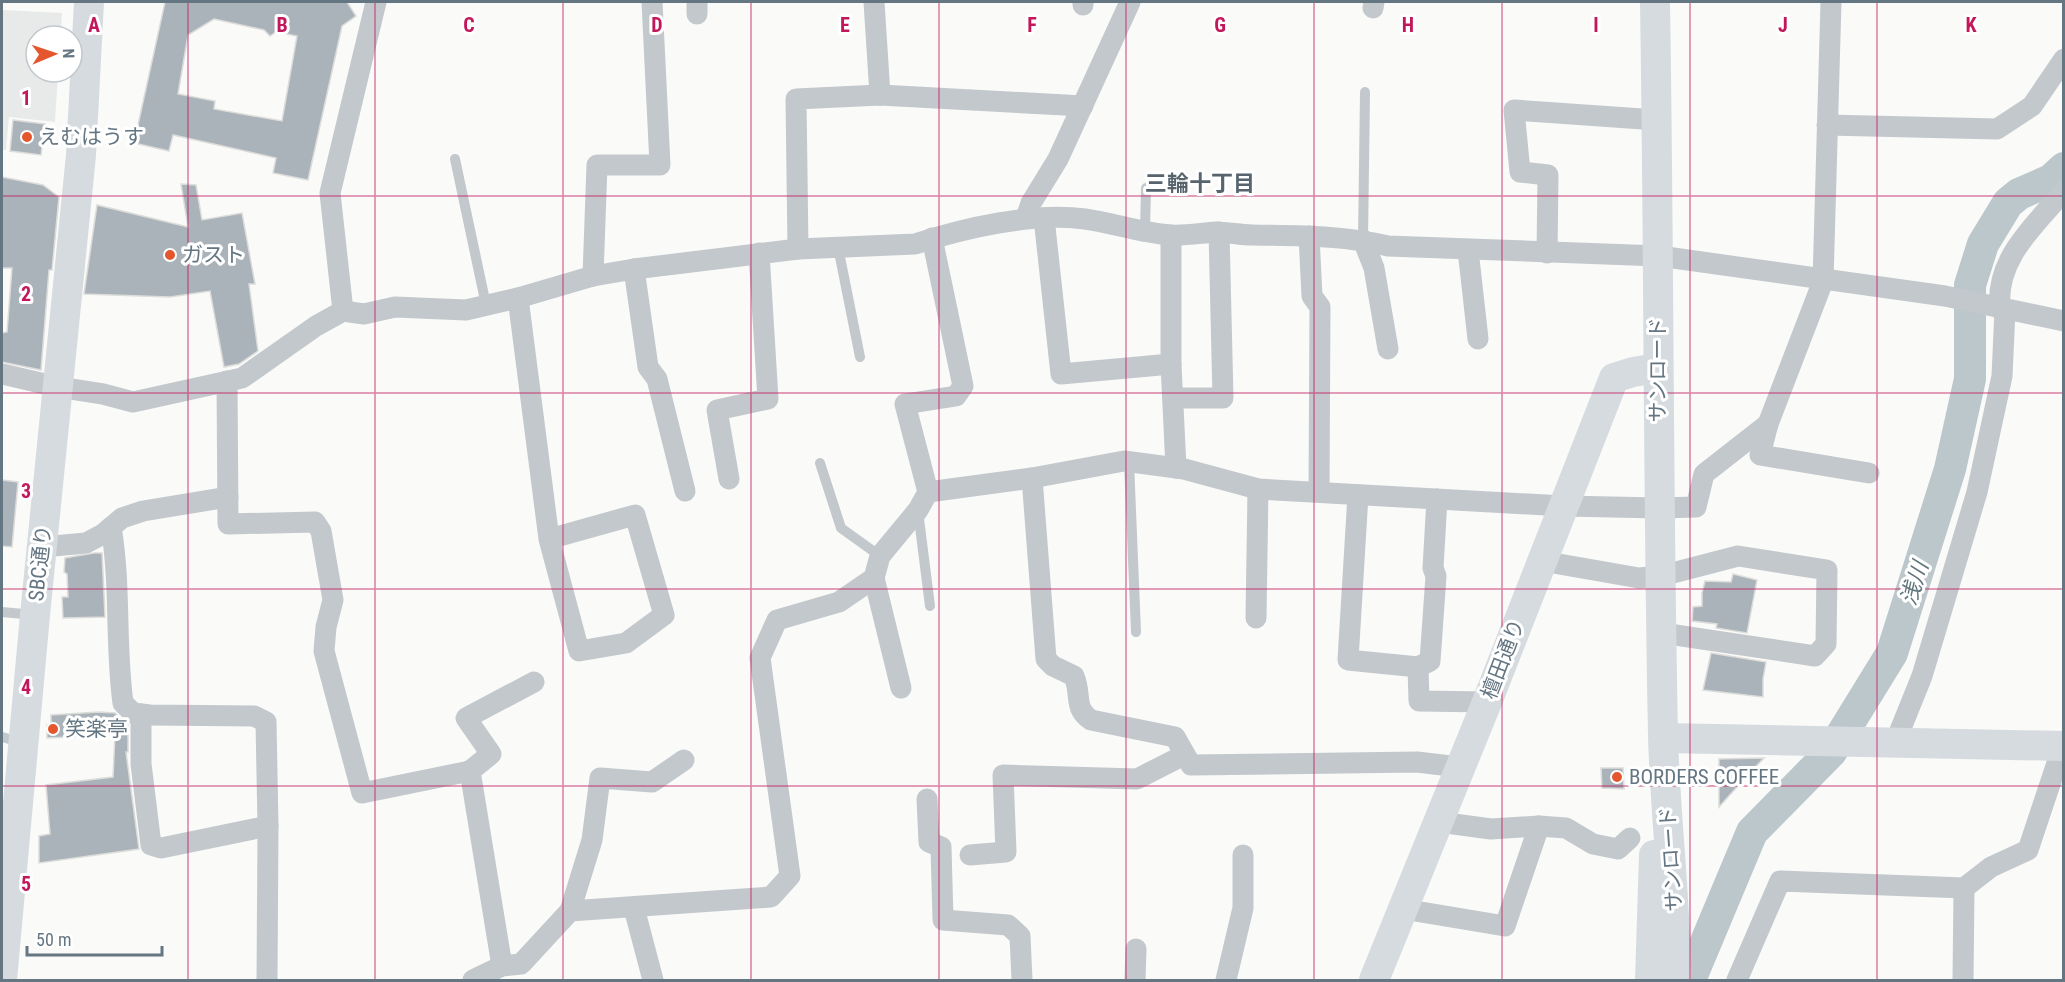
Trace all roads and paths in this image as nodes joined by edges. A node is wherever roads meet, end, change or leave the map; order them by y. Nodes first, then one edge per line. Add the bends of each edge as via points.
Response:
1 (89, 2) edge
2 (376, 2) edge
3 (652, 2) edge
4 (874, 2) edge
5 (1130, 2) edge
6 (1655, 2) edge
7 (1831, 2) edge
8 (2064, 59) edge
9 (1365, 92) dead end
10 (880, 95) junction
11 (1083, 106) junction
12 (1657, 120) junction
13 (1827, 125) junction
14 (455, 159) dead end
15 (1146, 188) dead end
16 (2064, 191) edge
17 (1035, 218) junction
18 (1144, 230) junction
19 (1219, 232) junction
20 (1171, 235) junction
21 (1309, 236) junction
22 (932, 238) junction
23 (1363, 240) junction
24 (838, 247) junction
25 (798, 249) junction
26 (1468, 250) junction
27 (759, 253) junction
28 (1547, 253) junction
29 (1659, 256) junction
30 (634, 269) junction
31 (593, 276) junction
32 (1823, 280) junction
33 (518, 298) junction
34 (486, 305) junction
35 (1999, 309) junction
36 (344, 311) junction
37 (2064, 321) edge
38 (1478, 339) dead end
39 (1388, 349) dead end
40 (860, 357) dead end
41 (1171, 364) junction
42 (1658, 368) junction
43 (2, 374) edge
44 (227, 381) junction
45 (58, 387) junction
46 (1173, 398) junction
47 (1768, 424) junction
48 (1129, 462) junction
49 (820, 463) dead end
50 (1176, 468) junction
51 (1869, 473) dead end
52 (1032, 478) junction
53 (729, 479) dead end
54 (1258, 489) junction
55 (686, 491) dead end
56 (1319, 492) junction
57 (1358, 495) junction
58 (228, 496) junction
59 (1437, 499) junction
60 (923, 501) junction
61 (1563, 506) junction
62 (1660, 508) junction
63 (111, 527) junction
64 (549, 539) junction
65 (42, 547) junction
66 (880, 556) junction
67 (1542, 561) junction
68 (1661, 576) junction
69 (874, 578) junction
70 (930, 606) dead end
71 (2, 612) edge
72 (34, 615) junction
73 (1256, 618) dead end
74 (1136, 632) dead end
75 (1662, 633) junction
76 (1418, 667) junction
77 (534, 682) dead end
78 (901, 688) dead end
79 (1486, 702) junction
80 (141, 714) junction
81 (1664, 738) junction
82 (13, 740) edge
83 (1889, 742) junction
84 (2063, 744) edge
85 (1184, 755) junction
86 (684, 760) dead end
87 (1459, 767) junction
88 (470, 771) junction
89 (927, 800) dead end
90 (1439, 822) junction
91 (268, 826) junction
92 (1539, 826) junction
93 (1630, 838) dead end
94 (970, 855) dead end
95 (1243, 855) dead end
96 (1964, 888) junction
97 (634, 908) junction
98 (1403, 909) junction
99 (570, 911) junction
100 (1136, 949) dead end
101 (502, 966) junction
102 (1658, 980) edge
103 (2, 981) edge
104 (267, 981) edge
105 (473, 981) edge
106 (653, 981) edge
107 (1022, 981) edge
108 (1135, 981) edge
109 (1226, 981) edge
110 (1374, 981) edge
111 (1737, 981) edge
112 (1963, 981) edge

1 - 45 street, SBC通り via 81,155
2 - 36 street via 330,193
3 - 31 street via 660,165 597,165
4 - 10 street
5 - 11 street
6 - 12 street, サンロード
7 - 13 street
8 - 13 street via 2032,106 1997,129
9 - 23 lane
10 - 11 street
10 - 25 street via 796,99
11 - 17 street via 1058,159 1031,203
12 - 28 street via 1514,110 1520,172 1548,175
12 - 29 street, サンロード
13 - 32 street
14 - 34 lane
15 - 18 lane
16 - 35 street via 2023,236 1998,292
17 - 18 street via 1083,219
17 - 22 street
17 - 41 street via 1061,374
18 - 20 street
19 - 20 street
19 - 21 street
19 - 46 street via 1223,398
20 - 41 street
21 - 23 street
21 - 56 street via 1312,296 1320,307
22 - 24 street via 915,244
22 - 60 street via 963,386 956,396 905,404
23 - 26 street via 1388,246
23 - 39 street via 1374,268
24 - 25 street
24 - 40 lane
25 - 27 street
26 - 28 street
26 - 38 street
27 - 30 street
27 - 53 street via 768,399 717,410
28 - 29 street
29 - 32 street
29 - 42 street, サンロード
30 - 31 street
30 - 55 street via 648,367 657,379
31 - 33 street
32 - 35 street via 1945,296
32 - 47 street
33 - 34 street
33 - 64 street
34 - 36 street via 466,310 395,307 364,314
35 - 37 street
35 - 83 street via 2002,376 1977,492 1922,676
36 - 44 street via 242,378
41 - 46 street
42 - 61 street, 檀田通り via 1614,378
42 - 62 street, サンロード
43 - 45 street
44 - 45 street via 133,402
44 - 58 street
45 - 65 street, SBC通り
46 - 50 street
47 - 51 street via 1760,455
47 - 62 street via 1704,474 1696,507
48 - 50 street
48 - 52 street
48 - 74 lane
49 - 66 lane via 841,528
50 - 54 street
52 - 60 street
52 - 85 street via 1046,659 1074,676 1082,714 1091,720 1175,737
54 - 56 street
54 - 73 street
56 - 57 street
57 - 59 street
57 - 76 street via 1348,660
58 - 63 street via 143,511 122,518
58 - 88 street via 228,524 315,522 321,531 333,600 324,651 362,793
59 - 61 street
59 - 76 street via 1430,661
60 - 66 street
60 - 70 lane
61 - 62 street
61 - 67 street, 檀田通り
62 - 68 street, サンロード
63 - 65 street via 86,543
63 - 80 street via 123,703 133,713
64 - 64 street via 579,651 626,643 664,615 635,516
65 - 72 street, SBC通り
66 - 69 street
67 - 68 street via 1639,578
67 - 79 street, 檀田通り
68 - 75 street, サンロード
68 - 75 street via 1738,556 1827,570 1826,644 1815,656
69 - 78 street
69 - 97 street via 838,602 777,620 760,658 790,876 771,897
71 - 72 lane
72 - 82 street, SBC通り
75 - 81 street, サンロード
76 - 79 street via 1419,701
77 - 88 street via 466,718 491,754
79 - 87 street, 檀田通り
80 - 91 street via 254,716 266,722
80 - 91 street via 141,764 151,845 161,848
81 - 83 street
81 - 102 street, サンロード via 1656,815
81 - 102 street, サンロード via 1676,921
82 - 103 street, SBC通り
83 - 84 street
84 - 96 street via 2028,850 1991,867
85 - 87 street via 1191,765 1407,762
85 - 94 street via 1137,779 1003,775 1006,852
86 - 99 street via 652,782 600,778 592,840
87 - 90 street, 檀田通り
88 - 101 street
89 - 107 street via 929,842 941,847 943,920 1008,925 1020,936
90 - 92 street via 1491,829
90 - 98 street, 檀田通り
91 - 104 street
92 - 93 street via 1566,828 1593,844 1618,849
92 - 98 street via 1505,926
95 - 109 street via 1243,908
96 - 111 street via 1780,881
96 - 112 street
97 - 99 street
97 - 106 street
98 - 110 street, 檀田通り
99 - 101 street via 521,964
100 - 108 street
101 - 105 street

